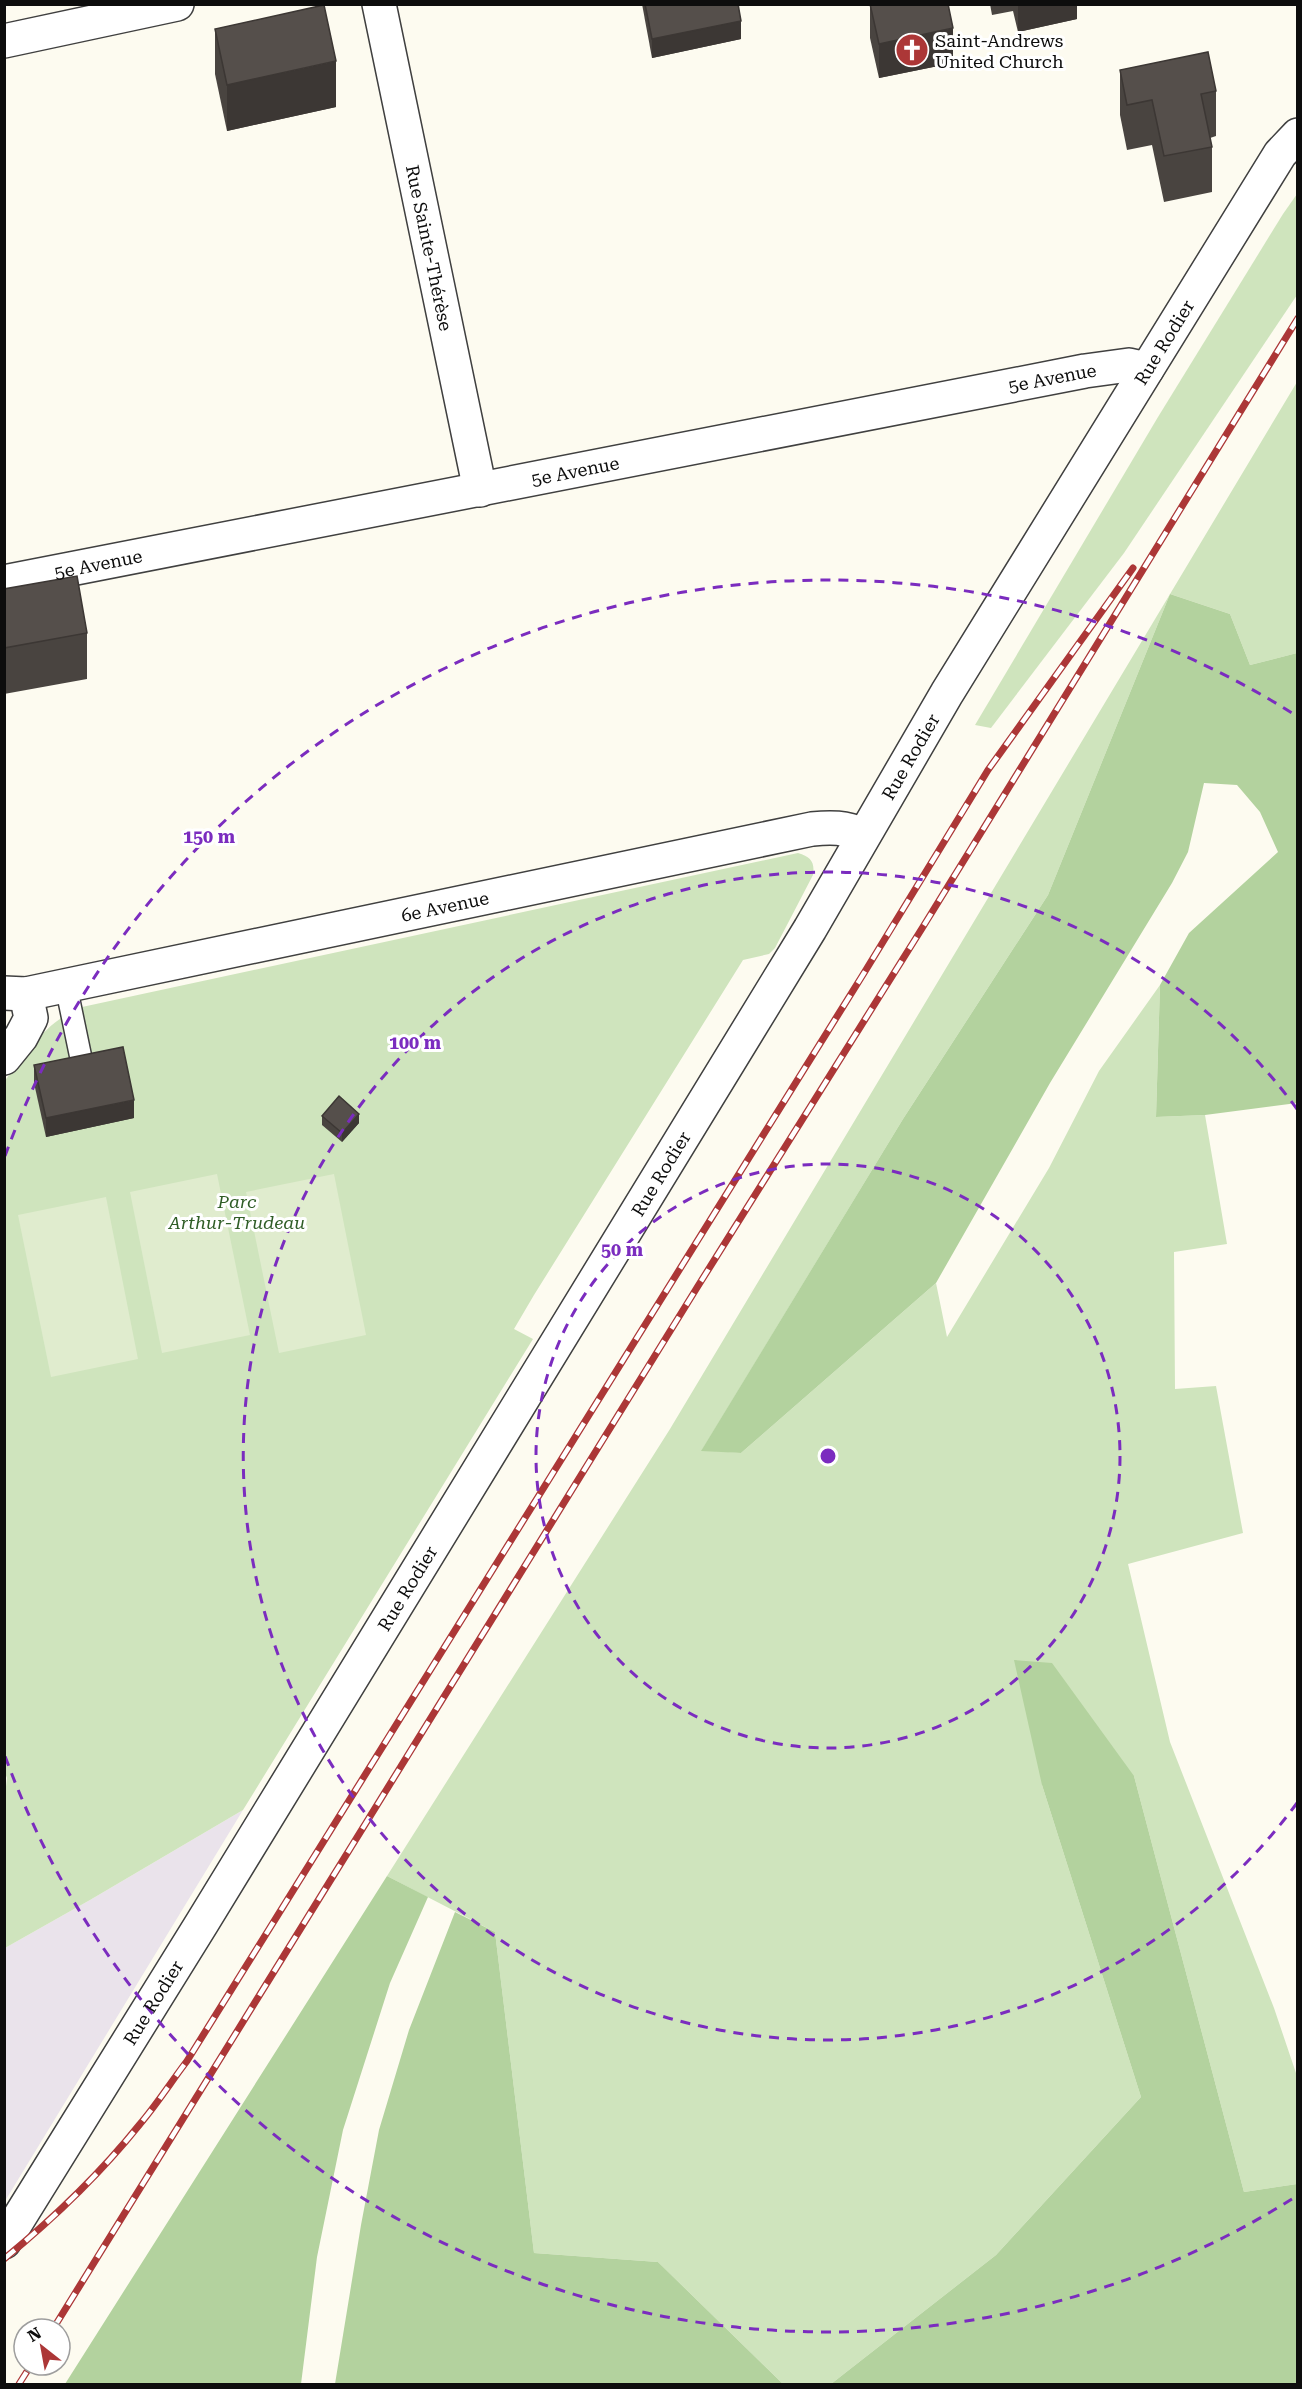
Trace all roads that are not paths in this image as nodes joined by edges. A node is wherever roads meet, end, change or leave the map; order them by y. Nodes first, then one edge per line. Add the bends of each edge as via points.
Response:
1 (177, 4) edge
2 (378, 4) edge
3 (4, 41) edge
4 (1298, 135) edge
5 (1147, 369) junction
6 (480, 490) junction
7 (4, 582) edge
8 (863, 835) junction
9 (66, 986) junction
10 (15, 994) edge
11 (4, 1058) edge
12 (82, 1063) edge
13 (4, 2242) edge

1 - 3 street
2 - 6 street, Rue Sainte-Thérèse
4 - 5 street, Rue Rodier via 1280,154
5 - 6 street, 5e Avenue via 1129,365 1085,371
5 - 8 street, Rue Rodier via 946,693
6 - 7 street, 5e Avenue
8 - 9 street, 6e Avenue via 833,827 804,831
8 - 13 street, Rue Rodier via 810,930
9 - 10 street, 6e Avenue
9 - 12 lane
10 - 11 street, 6e Avenue via 31,1018

